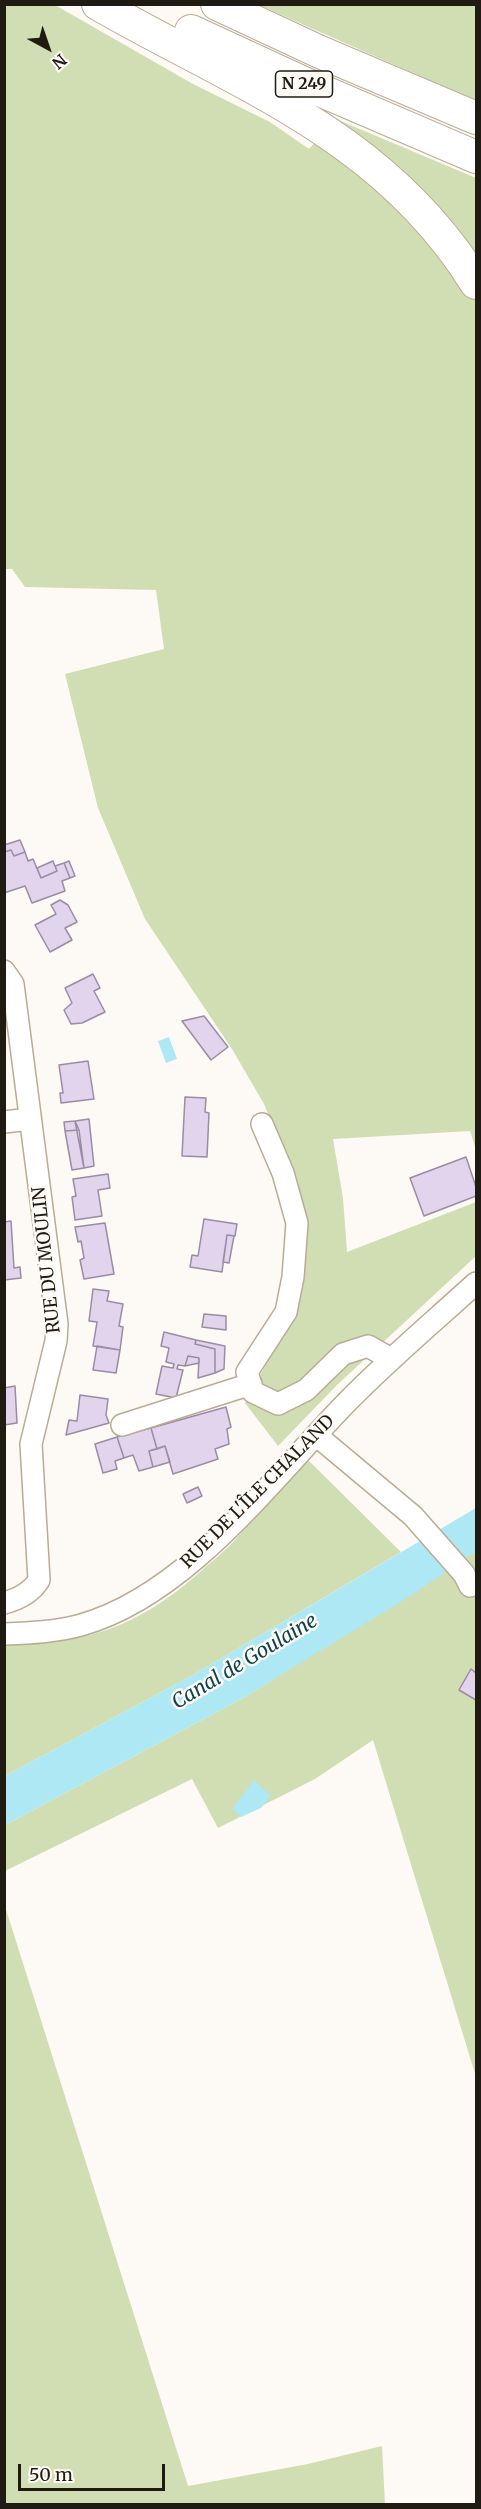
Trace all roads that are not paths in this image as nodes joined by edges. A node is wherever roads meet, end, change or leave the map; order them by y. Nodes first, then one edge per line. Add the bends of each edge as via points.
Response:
1 (98, 4) edge
2 (133, 4) edge
3 (217, 4) edge
4 (477, 118) edge
5 (477, 157) edge
6 (477, 283) edge
7 (4, 971) edge
8 (30, 1119) junction
9 (4, 1122) edge
10 (262, 1124) dead end
11 (477, 1283) edge
12 (391, 1359) junction
13 (251, 1384) junction
14 (122, 1425) dead end
15 (316, 1435) junction
16 (467, 1580) dead end
17 (4, 1603) edge
18 (4, 1634) edge

1 - 6 highway via 278,101 344,142 420,211
2 - 5 highway, N 249 via 308,86
3 - 4 highway, N 249
7 - 8 street, RUE DU MOULIN via 12,984
8 - 9 street
8 - 17 street, RUE DU MOULIN via 57,1341 31,1444 39,1580 32,1590
10 - 13 street via 283,1173 297,1223 286,1312 247,1372
11 - 12 street, RUE DE L'ÎLE CHALAND
12 - 13 street via 368,1346 343,1354 306,1390 279,1404 253,1392
12 - 15 street, RUE DE L'ÎLE CHALAND
13 - 14 street
15 - 16 street via 413,1516
15 - 18 street, RUE DE L'ÎLE CHALAND via 207,1549 156,1591 83,1624 60,1630

